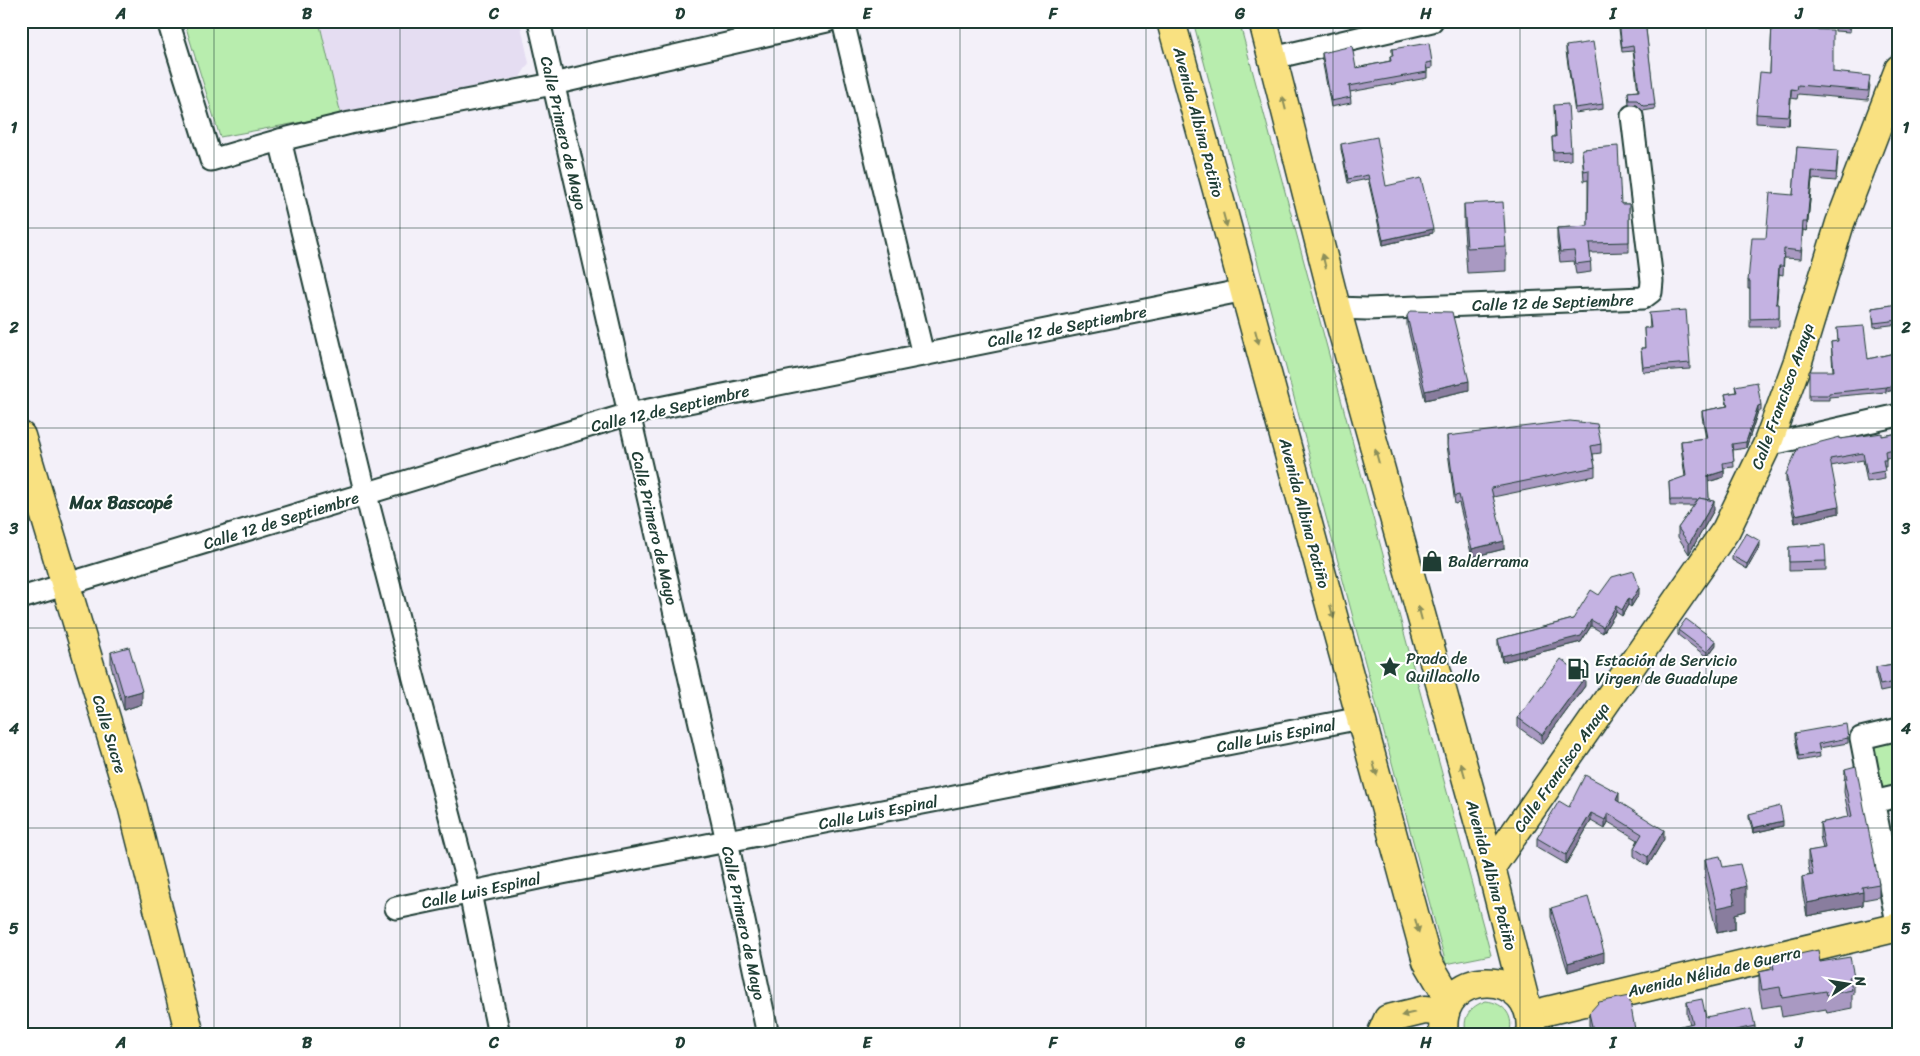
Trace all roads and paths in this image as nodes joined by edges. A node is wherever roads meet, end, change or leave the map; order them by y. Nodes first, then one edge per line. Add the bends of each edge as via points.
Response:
1 (168, 21) edge
2 (539, 21) edge
3 (827, 21) edge
4 (842, 21) edge
5 (1171, 21) edge
6 (1263, 21) edge
7 (1432, 21) edge
8 (1273, 58) junction
9 (1899, 69) edge
10 (552, 84) junction
11 (1632, 116) dead end
12 (280, 140) junction
13 (1245, 290) junction
14 (1336, 308) junction
15 (923, 355) junction
16 (629, 414) junction
17 (1899, 415) edge
18 (21, 436) edge
19 (1768, 445) junction
20 (366, 494) junction
21 (65, 585) junction
22 (21, 598) edge
23 (1361, 718) junction
24 (1899, 730) edge
25 (1899, 796) edge
26 (1873, 802) junction
27 (727, 841) junction
28 (1491, 867) junction
29 (470, 892) junction
30 (396, 908) dead end
31 (1898, 929) edge
32 (1446, 1016) edge
33 (1530, 1023) edge
34 (190, 1035) edge
35 (499, 1035) edge
36 (768, 1035) edge
37 (1381, 1035) edge

1 - 12 street via 211,160
2 - 10 street, Calle Primero de Mayo
3 - 10 street
4 - 15 street
5 -> 13 main road, Avenida Albina Patiño
6 - 8 main road, Avenida Albina Patiño
7 - 8 street
14 -> 8 main road, Avenida Albina Patiño
9 - 19 main road, Calle Francisco Anaya via 1840,223 1798,361
10 - 12 street via 350,123
10 - 16 street, Calle Primero de Mayo
11 - 14 street, Calle 12 de Septiembre via 1652,281 1650,292 1643,298
12 - 20 street
13 - 15 street, Calle 12 de Septiembre
13 -> 23 main road, Avenida Albina Patiño
28 -> 14 main road, Avenida Albina Patiño
15 - 16 street, Calle 12 de Septiembre
16 - 20 street, Calle 12 de Septiembre
16 - 27 street, Calle Primero de Mayo
17 - 19 street
18 - 21 main road, Calle Sucre
19 - 28 main road, Calle Francisco Anaya via 1726,530
20 - 21 street, Calle 12 de Septiembre
20 - 29 street
21 - 22 street, Calle 12 de Septiembre
21 - 34 main road, Calle Sucre via 132,805
23 - 27 street, Calle Luis Espinal
23 -> 32 main road, Avenida Albina Patiño via 1427,960
24 - 26 street via 1861,738
25 - 26 street
26 - 31 street
27 - 29 street, Calle Luis Espinal
27 - 36 street, Calle Primero de Mayo
28 - 33 main road, Avenida Albina Patiño
29 - 30 street, Calle Luis Espinal
29 - 35 street
31 - 33 main road, Avenida Nélida de Guerra
32 - 33 main road via 1459,991 1483,981 1496,982 1508,986
32 -> 37 main road via 1425,1010 1388,1019

